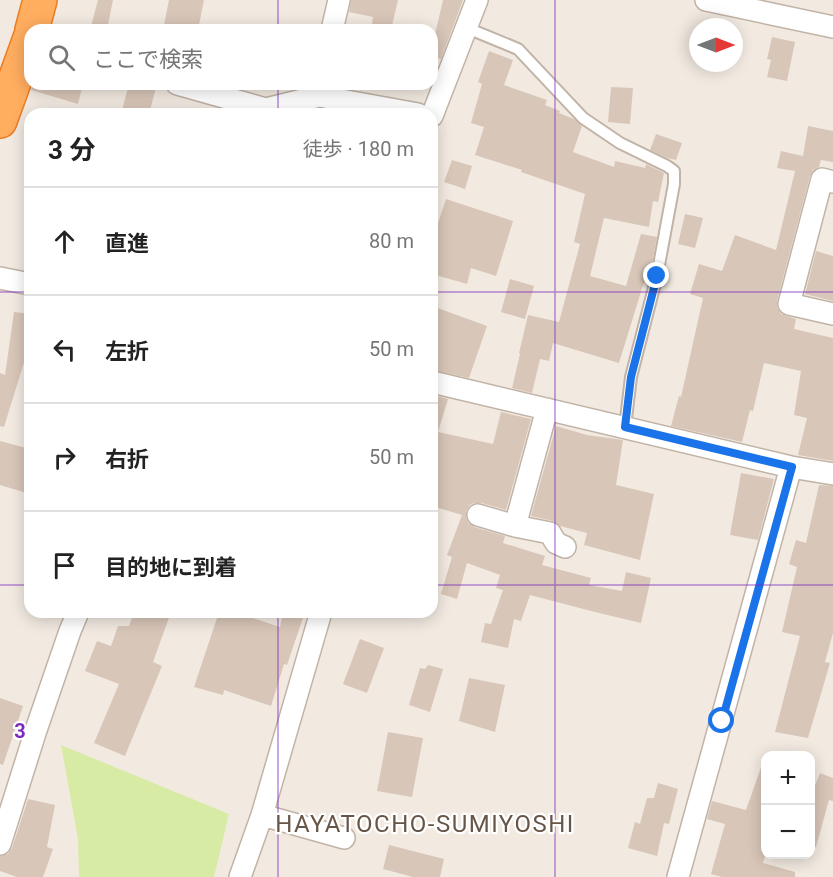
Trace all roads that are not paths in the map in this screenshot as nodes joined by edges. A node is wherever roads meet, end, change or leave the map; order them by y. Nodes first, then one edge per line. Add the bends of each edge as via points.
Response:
1 (40, 0) edge
2 (339, 0) edge
3 (477, 0) edge
4 (706, 0) edge
5 (773, 7) edge
6 (34, 24) edge
7 (333, 24) edge
8 (833, 27) edge
9 (467, 28) junction
10 (24, 55) edge
11 (197, 90) edge
12 (320, 90) edge
13 (255, 108) edge
14 (273, 108) edge
15 (394, 108) edge
16 (435, 108) edge
17 (0, 121) edge
18 (833, 182) edge
19 (0, 278) edge
20 (24, 283) edge
21 (833, 315) edge
22 (438, 383) edge
23 (548, 409) junction
24 (625, 427) junction
25 (792, 467) junction
26 (833, 474) edge
27 (478, 515) dead end
28 (515, 526) junction
29 (566, 547) dead end
30 (75, 618) edge
31 (319, 618) edge
32 (262, 815) junction
33 (344, 838) dead end
34 (0, 844) edge
35 (240, 877) edge
36 (678, 877) edge

1 - 6 highway
2 - 7 street
3 - 9 street
4 - 5 street
5 - 8 street
9 - 16 street
9 - 24 lane via 518,49 583,118 674,171 657,276 631,377
10 - 17 highway
11 - 13 street
12 - 14 street
12 - 15 street
18 - 21 street via 822,179 789,304
19 - 20 street
22 - 23 street
23 - 24 street
23 - 28 street
24 - 25 street
25 - 26 street
25 - 36 street
27 - 28 street
28 - 29 street via 550,533 556,543
30 - 34 street
31 - 32 street
32 - 33 street
32 - 35 street

